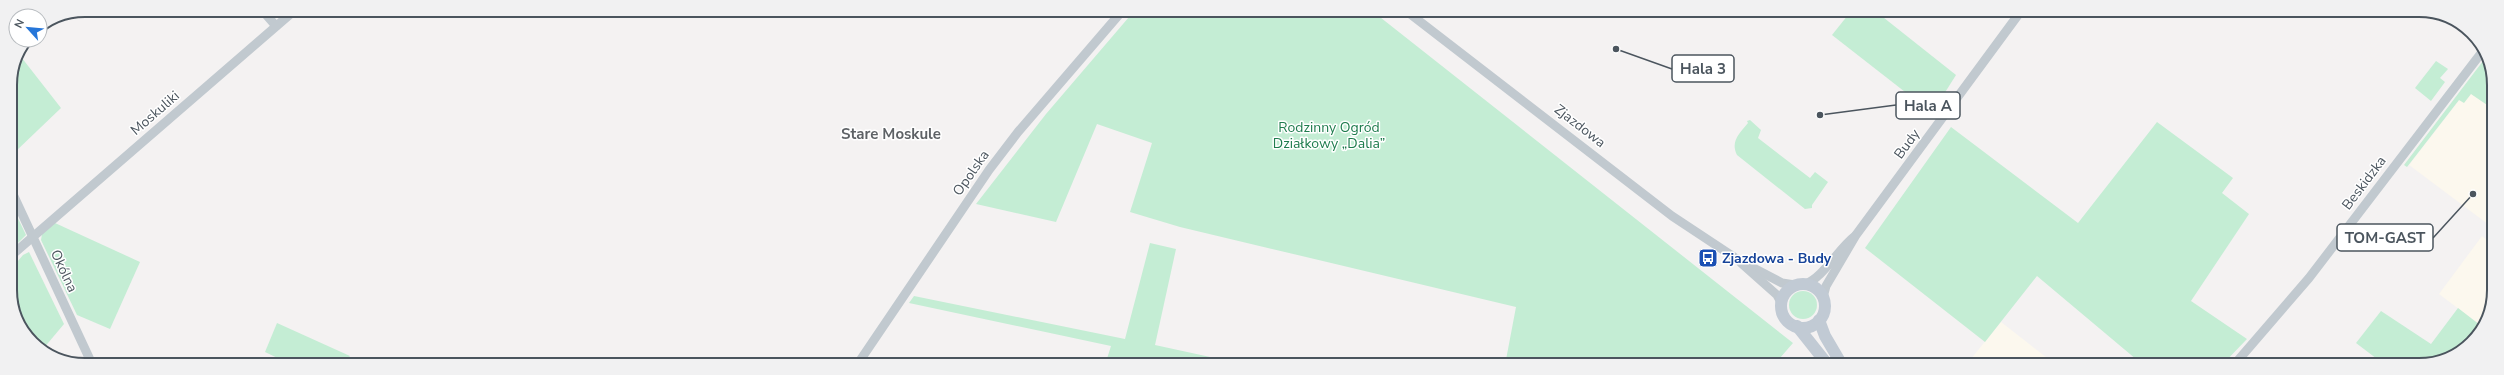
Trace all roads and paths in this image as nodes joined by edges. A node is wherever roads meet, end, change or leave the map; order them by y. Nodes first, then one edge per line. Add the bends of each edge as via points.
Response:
1 (268, 17) edge
2 (287, 17) edge
3 (1117, 17) edge
4 (1414, 17) edge
5 (2016, 17) edge
6 (276, 26) junction
7 (2480, 55) edge
8 (17, 203) edge
9 (1856, 235) junction
10 (33, 237) junction
11 (17, 251) edge
12 (1740, 261) junction
13 (1800, 285) junction
14 (1823, 297) junction
15 (1782, 304) junction
16 (1819, 320) junction
17 (1797, 326) junction
18 (89, 358) edge
19 (862, 358) edge
20 (1822, 358) edge
21 (1838, 358) edge
22 (2240, 358) edge

1 - 6 street
2 - 6 street, Moskuliki
3 - 19 street, Opolska via 1018,132 994,164
4 - 12 street, Zjazdowa via 1649,199
5 - 9 street, Budy
6 - 10 street, Moskuliki
7 - 22 street, Beskidzka via 2309,278
8 - 10 street, Okólna
9 - 13 street, Budy via 1843,244 1815,278
9 - 14 street, Budy via 1826,286
10 - 11 street, Moskuliki
10 - 18 street, Okólna
12 - 13 street, Zjazdowa via 1782,283
12 - 15 street, Zjazdowa via 1748,272 1777,295
13 - 14 street via 1818,289
13 - 15 street via 1784,295
14 - 16 street via 1825,307
15 - 17 street via 1785,318
16 - 17 street via 1811,326
16 - 21 street
17 - 20 street

